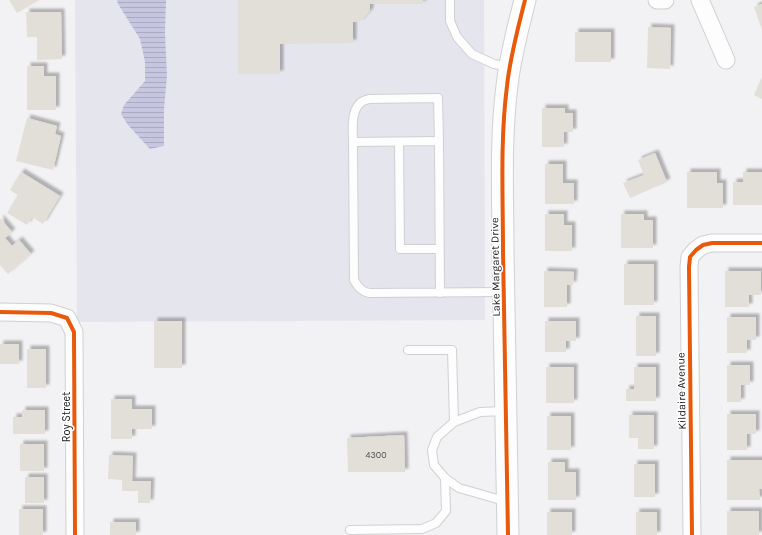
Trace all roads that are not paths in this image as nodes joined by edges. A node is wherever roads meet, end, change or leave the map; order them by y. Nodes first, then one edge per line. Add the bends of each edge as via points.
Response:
1 (450, 0) edge
2 (525, 0) edge
3 (657, 0) edge
4 (665, 0) edge
5 (700, 0) edge
6 (726, 60) dead end
7 (510, 67) junction
8 (438, 141) junction
9 (354, 142) junction
10 (399, 142) junction
11 (762, 243) edge
12 (440, 249) junction
13 (504, 292) junction
14 (440, 293) junction
15 (0, 312) edge
16 (408, 350) dead end
17 (507, 411) junction
18 (454, 422) junction
19 (445, 478) junction
20 (508, 502) junction
21 (350, 530) dead end
22 (75, 535) edge
23 (508, 535) edge
24 (692, 535) edge

1 - 7 lane via 450,21 457,36 472,54 494,64
2 - 7 street, Lake Margaret Drive
3 - 4 street
5 - 6 street
7 - 13 street, Lake Margaret Drive via 502,147
8 - 9 lane via 438,98 430,98 363,101 355,110
8 - 10 lane
8 - 12 lane
9 - 10 lane
9 - 14 lane via 354,280 363,291 369,293
10 - 12 lane via 400,249
11 - 24 street, Kildaire Avenue via 712,243 703,245 690,257
12 - 14 lane
13 - 14 lane
13 - 17 street, Lake Margaret Drive
15 - 22 street, Roy Street via 51,313 67,318 74,332
16 - 18 lane via 452,350
17 - 18 lane via 480,412
17 - 20 street, Lake Margaret Drive
18 - 19 lane via 437,437 432,450 434,465
19 - 20 lane via 460,488
19 - 21 lane via 446,512 436,523 422,529
20 - 23 street, Lake Margaret Drive

